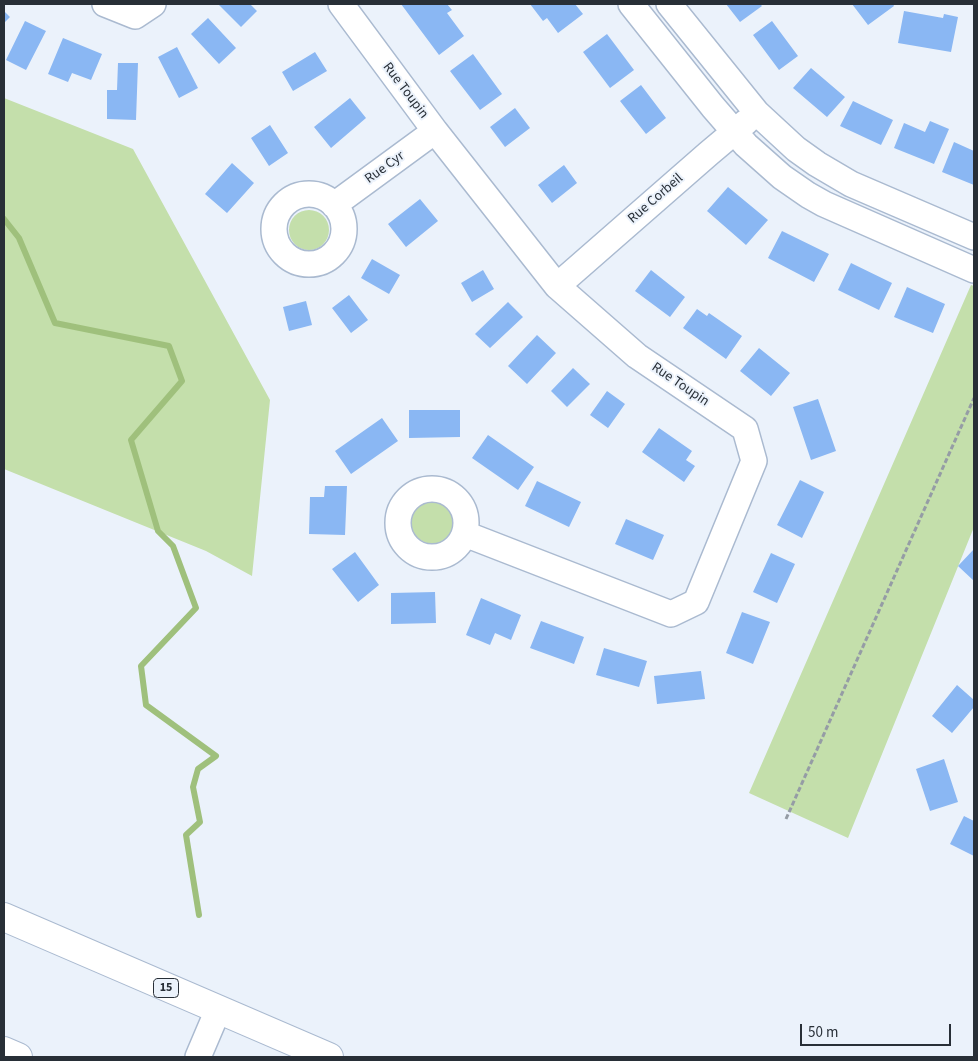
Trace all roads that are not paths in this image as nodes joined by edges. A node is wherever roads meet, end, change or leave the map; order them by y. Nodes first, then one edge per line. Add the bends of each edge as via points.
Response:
1 (104, 4) edge
2 (153, 4) edge
3 (340, 4) edge
4 (631, 4) edge
5 (669, 4) edge
6 (757, 114) junction
7 (435, 131) junction
8 (735, 132) junction
9 (334, 205) dead end
10 (974, 237) edge
11 (974, 270) edge
12 (557, 286) junction
13 (465, 534) dead end
14 (4, 918) edge
15 (218, 1010) junction
16 (4, 1051) edge
17 (18, 1057) edge
18 (198, 1057) edge
19 (329, 1057) edge

1 - 2 street via 135,16
3 - 7 street, Rue Toupin
4 - 8 street
5 - 6 street
6 - 8 street, Rue Corbeil
6 - 10 street via 796,149 839,178
7 - 9 street, Rue Cyr
7 - 12 street, Rue Toupin
8 - 11 street via 769,167 808,195
8 - 12 street, Rue Corbeil
12 - 13 street, Rue Toupin via 637,356 745,429 754,461 696,602 671,614
14 - 15 highway, 15
15 - 18 street
15 - 19 highway, 15
16 - 17 highway

